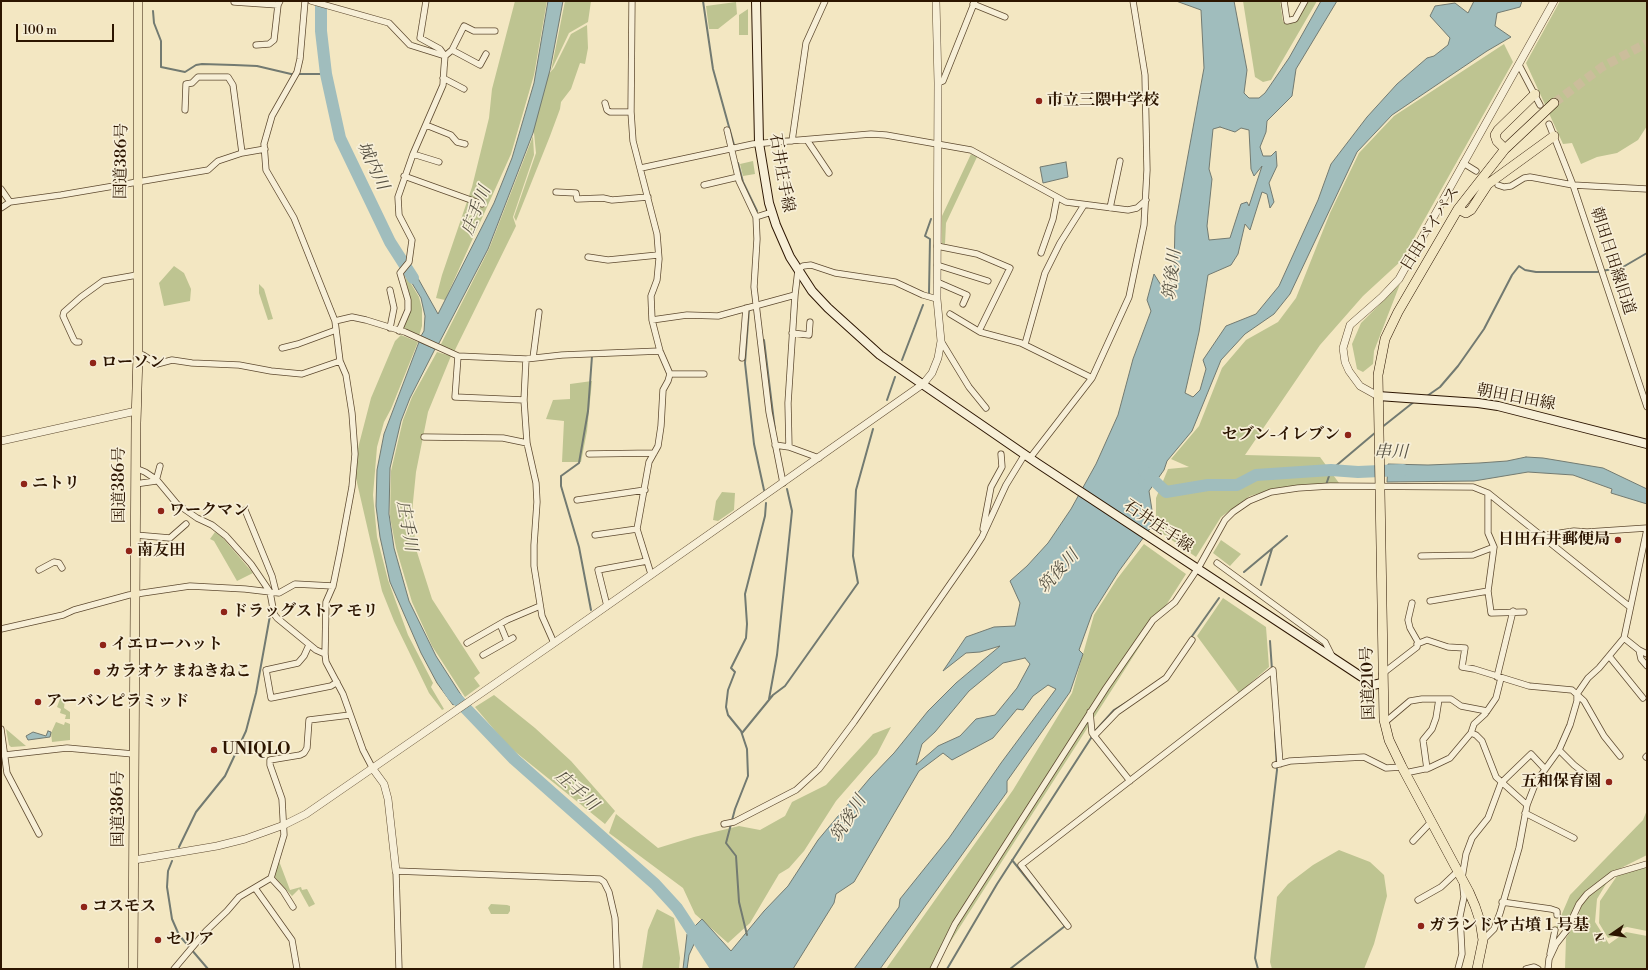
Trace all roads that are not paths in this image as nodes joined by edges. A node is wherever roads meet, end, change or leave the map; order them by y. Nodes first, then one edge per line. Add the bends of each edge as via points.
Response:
1 (138, 1) edge
2 (305, 1) edge
3 (313, 1) edge
4 (426, 1) edge
5 (632, 1) edge
6 (756, 1) edge
7 (825, 1) edge
8 (936, 1) edge
9 (1132, 1) edge
10 (1284, 1) edge
11 (1304, 1) edge
12 (1554, 1) edge
13 (234, 2) edge
14 (279, 3) edge
15 (974, 3) edge
16 (327, 4) edge
17 (1005, 17) dead end
18 (495, 31) dead end
19 (256, 45) dead end
20 (452, 50) junction
21 (486, 54) dead end
22 (444, 56) junction
23 (1519, 65) junction
24 (443, 78) junction
25 (938, 83) junction
26 (464, 88) dead end
27 (1535, 94) junction
28 (605, 103) dead end
29 (1554, 103) tunnel mouth
30 (1540, 105) dead end
31 (185, 110) dead end
32 (631, 112) junction
33 (1549, 124) dead end
34 (426, 125) junction
35 (727, 130) dead end
36 (1554, 136) junction
37 (807, 140) junction
38 (792, 141) junction
39 (759, 143) junction
40 (465, 144) dead end
41 (938, 144) junction
42 (265, 149) junction
43 (731, 149) junction
44 (1505, 149) junction
45 (242, 153) junction
46 (413, 154) junction
47 (1120, 161) dead end
48 (439, 162) dead end
49 (1463, 163) junction
50 (641, 168) junction
51 (1476, 171) dead end
52 (830, 173) dead end
53 (404, 176) junction
54 (738, 177) junction
55 (136, 183) junction
56 (704, 184) dead end
57 (1498, 185) dead end
58 (1573, 185) junction
59 (1647, 188) edge
60 (1, 189) edge
61 (556, 192) dead end
62 (648, 197) junction
63 (1057, 198) junction
64 (1146, 200) junction
65 (10, 202) junction
66 (482, 204) dead end
67 (1084, 205) junction
68 (1, 208) edge
69 (1110, 208) junction
70 (1458, 209) junction
71 (772, 212) junction
72 (756, 217) junction
73 (937, 246) junction
74 (1042, 254) dead end
75 (658, 255) junction
76 (588, 257) dead end
77 (937, 265) junction
78 (798, 270) junction
79 (137, 275) junction
80 (988, 281) dead end
81 (937, 282) junction
82 (390, 290) dead end
83 (795, 295) junction
84 (937, 299) junction
85 (756, 304) junction
86 (963, 304) dead end
87 (746, 308) junction
88 (539, 312) dead end
89 (950, 314) dead end
90 (652, 320) junction
91 (335, 321) junction
92 (810, 322) dead end
93 (390, 328) junction
94 (336, 330) junction
95 (402, 332) junction
96 (979, 332) junction
97 (792, 333) junction
98 (941, 341) junction
99 (79, 342) dead end
100 (1025, 344) junction
101 (282, 348) dead end
102 (660, 351) junction
103 (138, 354) junction
104 (458, 356) junction
105 (533, 358) junction
106 (742, 358) dead end
107 (526, 359) junction
108 (340, 360) junction
109 (670, 374) junction
110 (704, 374) dead end
111 (1092, 378) junction
112 (923, 384) junction
113 (1378, 396) junction
114 (524, 400) junction
115 (1647, 407) edge
116 (986, 408) dead end
117 (136, 411) junction
118 (424, 437) dead end
119 (2, 439) edge
120 (527, 443) junction
121 (1647, 444) edge
122 (777, 445) junction
123 (789, 447) junction
124 (654, 453) junction
125 (589, 454) dead end
126 (1001, 454) dead end
127 (819, 458) junction
128 (1031, 458) junction
129 (160, 466) dead end
130 (135, 468) junction
131 (156, 481) junction
132 (783, 483) junction
133 (135, 484) junction
134 (1380, 487) junction
135 (645, 490) junction
136 (1488, 493) junction
137 (576, 500) dead end
138 (245, 510) dead end
139 (186, 524) dead end
140 (637, 529) junction
141 (1647, 529) edge
142 (135, 535) junction
143 (595, 535) dead end
144 (1540, 536) junction
145 (982, 537) junction
146 (1494, 547) junction
147 (1421, 556) dead end
148 (647, 561) junction
149 (1217, 563) dead end
150 (62, 568) dead end
151 (39, 570) dead end
152 (1197, 570) junction
153 (651, 574) junction
154 (332, 586) junction
155 (1488, 591) junction
156 (270, 592) junction
157 (135, 594) junction
158 (1430, 601) dead end
159 (1412, 603) dead end
160 (540, 606) junction
161 (607, 606) junction
162 (1630, 607) junction
163 (1513, 611) junction
164 (1524, 612) dead end
165 (500, 624) junction
166 (1, 629) edge
167 (514, 638) dead end
168 (1624, 638) junction
169 (1192, 640) dead end
170 (507, 641) junction
171 (467, 642) dead end
172 (554, 643) junction
173 (309, 644) junction
174 (1417, 644) junction
175 (1639, 650) junction
176 (325, 654) junction
177 (1647, 654) edge
178 (483, 655) dead end
179 (1609, 656) junction
180 (1334, 660) junction
181 (1647, 666) edge
182 (1499, 678) junction
183 (1382, 679) junction
184 (337, 682) junction
185 (1577, 694) junction
186 (1643, 698) dead end
187 (1439, 699) junction
188 (1487, 711) junction
189 (1090, 712) junction
190 (350, 715) junction
191 (1384, 723) junction
192 (1, 729) edge
193 (1093, 734) junction
194 (1472, 734) junction
195 (1559, 750) junction
196 (133, 754) junction
197 (4, 755) junction
198 (1620, 756) dead end
199 (373, 769) junction
200 (1427, 769) junction
201 (1545, 769) junction
202 (1403, 770) junction
203 (1130, 781) junction
204 (1501, 783) junction
205 (1597, 783) dead end
206 (1527, 805) junction
207 (1525, 813) junction
208 (1431, 822) junction
209 (724, 824) dead end
210 (284, 825) junction
211 (39, 834) dead end
212 (1574, 838) dead end
213 (1413, 841) dead end
214 (134, 860) junction
215 (1647, 864) edge
216 (396, 871) junction
217 (1460, 875) junction
218 (271, 878) junction
219 (255, 888) junction
220 (1418, 900) dead end
221 (1502, 902) junction
222 (293, 907) dead end
223 (1558, 915) dead end
224 (1068, 926) dead end
225 (1555, 930) dead end
226 (1483, 940) junction
227 (1549, 959) junction
228 (133, 969) edge
229 (174, 969) edge
230 (297, 969) edge
231 (398, 969) edge
232 (617, 969) edge
233 (933, 969) edge
234 (1458, 969) edge
235 (1478, 969) edge
236 (1526, 969) edge
237 (1538, 969) edge
238 (1548, 969) edge

1 - 55 highway, 国道386号
2 - 42 street via 296,74 272,116 264,144
3 - 16 street
4 - 22 street via 420,38 440,49
5 - 32 street
6 - 39 main road, 石井庄手線
7 - 38 street via 806,43
8 - 25 street
9 - 64 street via 1145,75 1148,126
10 - 11 street via 1287,21 1296,18
12 - 23 street
13 - 14 street
14 - 19 street via 274,40 269,44
15 - 17 street
15 - 25 street via 943,81
16 - 22 street via 389,23 410,45
18 - 20 street via 474,31 464,26
20 - 21 street via 480,65
20 - 22 street
22 - 24 street
23 - 27 street
23 - 49 street
24 - 26 street
24 - 34 street
25 - 41 street
27 - 30 street
27 - 44 highway via 1495,135
28 - 32 street via 610,112
29 - 44 highway, 日田バイパス
31 - 45 street via 186,84 192,83 198,77 228,77 233,85
32 - 50 street via 633,141
33 - 36 street, 朝田日田線旧道
34 - 40 street
34 - 46 street
35 - 43 street
36 - 58 street, 朝田日田線旧道
36 - 70 highway via 1488,184 1471,210 1466,213
37 - 38 street
37 - 41 street via 871,134
37 - 52 street
38 - 39 street
39 - 43 street
39 - 71 main road, 石井庄手線
41 - 63 street via 971,150
41 - 73 street
42 - 45 street
42 - 91 street via 266,170 294,218
43 - 50 street
43 - 54 street
44 - 70 highway, 日田バイパス
45 - 55 street via 218,161 210,169
46 - 48 street
46 - 53 street
47 - 69 street
49 - 51 street
49 - 113 street via 1399,279 1350,325 1343,348 1348,371 1360,386
50 - 62 street
53 - 66 street
53 - 95 street via 398,197 398,208 412,240 409,262 400,273 408,300
54 - 56 street
54 - 72 street
55 - 65 street
55 - 79 highway, 国道386号
57 - 58 street via 1504,188 1530,177
58 - 59 street
58 - 115 street, 朝田日田線旧道
60 - 65 street
61 - 62 street via 576,192 577,199
62 - 75 street via 657,234
63 - 67 street
63 - 74 street
64 - 69 street via 1136,208 1128,210
64 - 111 street via 1144,225 1129,297
65 - 68 street
67 - 69 street
67 - 100 street via 1045,273
70 - 113 highway, 日田バイパス via 1385,339 1381,355
71 - 72 street
71 - 78 main road, 石井庄手線
72 - 85 street
73 - 77 street
73 - 96 street via 977,254 1010,268
75 - 76 street via 608,260
75 - 90 street via 657,280 651,296
77 - 80 street
77 - 81 street
78 - 83 street
78 - 84 street via 811,265 835,272 895,282
78 - 112 main road, 石井庄手線 via 812,291 860,338
79 - 99 street via 103,281 64,312 63,316 74,340
79 - 103 highway, 国道386号
81 - 84 street
81 - 86 street via 967,295
82 - 93 street via 394,308
83 - 85 street
83 - 97 street
84 - 98 street
85 - 87 street
85 - 122 street via 769,412
87 - 90 street via 718,316 687,315
87 - 106 street
88 - 105 street
89 - 96 street
90 - 102 street
91 - 93 street via 352,317
91 - 94 street
92 - 97 street via 809,335
93 - 95 street
94 - 101 street
94 - 108 street
95 - 104 street
96 - 100 street
97 - 123 street via 788,403
98 - 112 street via 932,373
98 - 116 street via 969,387
100 - 111 street
102 - 105 street
102 - 109 street
103 - 108 street via 143,354 157,364 172,360 239,365 302,374
103 - 117 highway, 国道386号
104 - 107 street
104 - 114 street via 455,397
105 - 107 street
107 - 114 street
108 - 154 street via 346,376 352,413 355,454 352,487
109 - 110 street
109 - 124 street via 662,390 661,426 658,446
111 - 128 street
112 - 127 street
112 - 128 main road, 石井庄手線
113 - 121 main road, 朝田日田線 via 1498,406
113 - 134 highway, 国道210号
114 - 120 street
117 - 119 street
117 - 130 highway, 国道386号
118 - 120 street via 503,438
120 - 160 street via 536,483 534,566
122 - 123 street
122 - 132 street
123 - 127 street
124 - 125 street
124 - 135 street via 649,462
126 - 145 street via 1002,467 991,487
127 - 132 street
128 - 145 street via 1006,485
128 - 152 main road, 石井庄手線
129 - 131 street
130 - 131 street
130 - 133 highway, 国道386号
131 - 133 street
131 - 156 street via 177,504 226,536 251,564
132 - 153 street
133 - 142 highway, 国道386号
134 - 136 street via 1473,487
134 - 152 street via 1298,488 1271,492 1249,501 1225,520
134 - 183 highway, 国道210号
135 - 137 street
135 - 140 street
136 - 144 street
136 - 146 street via 1488,532
138 - 156 street via 272,576
139 - 142 street via 170,538
140 - 143 street
140 - 148 street
141 - 144 street via 1574,531
141 - 162 street
142 - 157 highway, 国道386号
144 - 162 street
145 - 209 street via 900,658 819,769 796,790 734,822
146 - 147 street via 1473,555
146 - 155 street
148 - 153 street
148 - 161 street via 598,570
149 - 180 street via 1325,642
150 - 151 street via 54,562
152 - 180 main road, 石井庄手線
152 - 189 street via 1175,602 1153,620
153 - 161 street
154 - 156 street via 295,584 279,594
154 - 176 street via 326,602
155 - 158 street
155 - 163 street via 1491,613
156 - 157 street via 190,586
156 - 173 street via 274,614
157 - 166 street via 63,615
157 - 196 highway, 国道386号
159 - 174 street via 1408,620
160 - 165 street
160 - 172 street
161 - 172 street
162 - 168 street
163 - 164 street
163 - 182 street
165 - 170 street
165 - 171 street
167 - 170 street
168 - 175 street
168 - 179 street
169 - 193 street via 1166,678 1117,712
170 - 178 street
172 - 199 street
173 - 176 street
173 - 184 street via 298,663 266,670 271,698 331,686
174 - 182 street via 1427,640 1448,647 1465,648 1462,667
174 - 183 street via 1417,647
175 - 177 street
175 - 181 street via 1641,659
176 - 184 street via 326,662
179 - 185 street
179 - 186 street
180 - 183 main road, 石井庄手線 via 1373,685
182 - 185 street via 1529,686 1572,690
182 - 188 street via 1496,698
183 - 191 highway, 国道210号
184 - 190 street
185 - 195 street via 1574,713
185 - 198 street
187 - 188 street via 1451,699 1461,706
187 - 191 street via 1410,701
187 - 200 street via 1432,729 1423,740
188 - 194 street via 1474,724
189 - 193 street
189 - 233 street via 955,924
190 - 199 street
190 - 210 street via 309,720 307,748 304,753 270,760 282,799
191 - 202 highway, 国道210号
192 - 197 street
193 - 203 street
194 - 200 street via 1450,758
194 - 204 street via 1476,734 1482,741 1496,777
195 - 201 street
195 - 205 street
196 - 197 street via 67,748
196 - 214 highway, 国道386号
197 - 211 street via 7,773
199 - 210 street via 306,814
199 - 216 street via 384,784 388,799
200 - 202 street
201 - 204 street via 1531,754
201 - 206 street via 1536,782
202 - 203 street via 1386,768 1364,757 1290,761 1278,765 1271,671
202 - 208 highway, 国道210号
203 - 224 street via 1021,865
204 - 206 street
204 - 217 street via 1488,818 1472,838
206 - 207 street
207 - 212 street
207 - 221 street via 1519,848
208 - 213 street
208 - 217 highway, 国道210号
210 - 214 street via 217,846
210 - 218 street via 282,846
214 - 228 highway, 国道386号
215 - 227 street via 1613,874 1587,894 1578,904 1567,930
216 - 231 street
216 - 232 street via 600,879 609,892 615,918
217 - 220 street
217 - 226 highway, 国道210号 via 1478,913
217 - 234 street via 1464,897 1460,916 1462,954
218 - 219 street
218 - 222 street via 284,891
219 - 229 street via 239,897
219 - 230 street via 292,940
221 - 223 street via 1551,909 1557,911
221 - 226 street via 1494,929
225 - 227 street
226 - 235 highway, 国道210号
227 - 238 street
236 - 237 street

